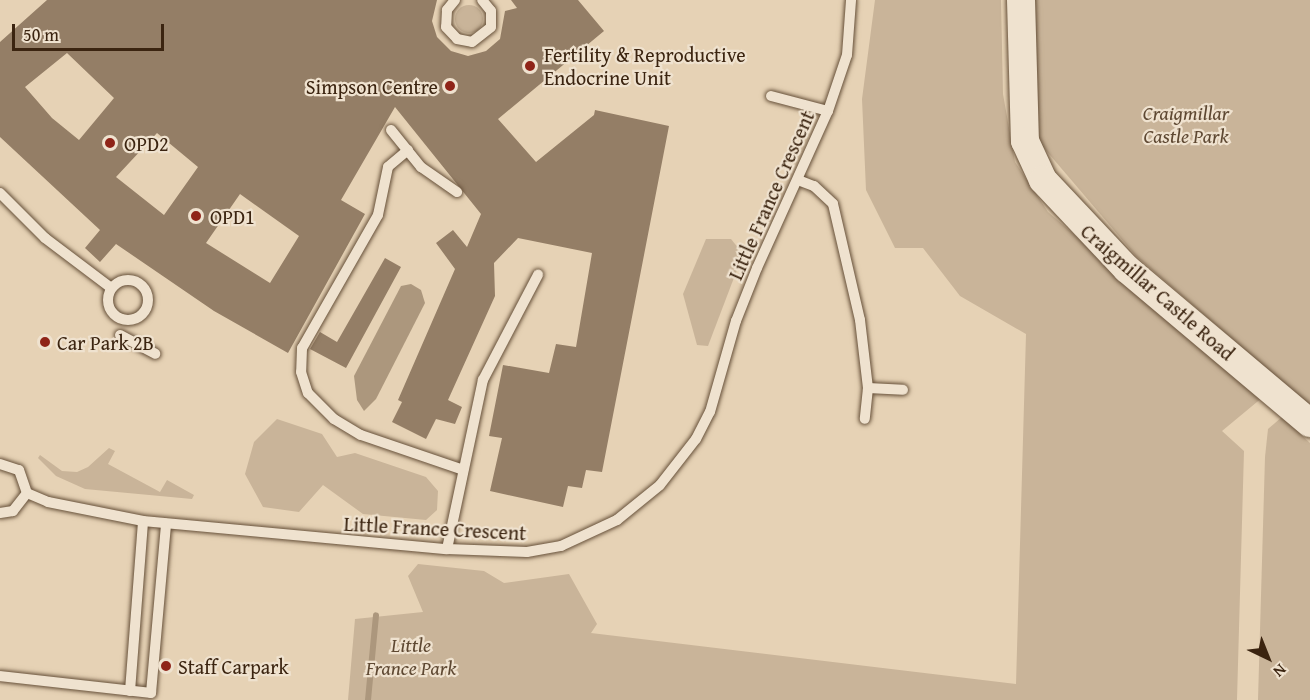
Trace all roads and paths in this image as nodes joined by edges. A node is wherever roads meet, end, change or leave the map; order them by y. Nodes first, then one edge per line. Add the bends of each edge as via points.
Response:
1 (455, 0) edge
2 (851, 0) edge
3 (1021, 0) edge
4 (487, 1) edge
5 (771, 96) dead end
6 (828, 111) junction
7 (391, 130) dead end
8 (408, 150) junction
9 (798, 180) junction
10 (457, 192) dead end
11 (0, 193) edge
12 (538, 275) dead end
13 (111, 288) dead end
14 (120, 335) dead end
15 (155, 354) dead end
16 (868, 388) junction
17 (903, 390) dead end
18 (865, 418) dead end
19 (1310, 423) edge
20 (0, 464) edge
21 (463, 470) junction
22 (27, 493) junction
23 (0, 513) edge
24 (143, 521) junction
25 (166, 524) junction
26 (447, 549) junction
27 (0, 676) edge
28 (130, 691) junction

1 - 4 lane via 447,10 446,27 464,42 486,34 492,19
2 - 6 lane, Little France Crescent via 847,55
3 - 19 street, Craigmillar Castle Road via 1025,141 1043,180 1127,269
5 - 6 lane
6 - 9 lane, Little France Crescent
7 - 8 lane
8 - 10 lane via 421,167
8 - 21 lane via 388,167 378,215 302,348 301,372 308,393 334,419 361,435
9 - 16 lane via 814,186 833,204 860,320
9 - 26 lane, Little France Crescent via 736,321 710,412 696,439 660,485 617,520 561,546 527,552
11 - 13 lane via 45,238
12 - 21 lane via 483,380
14 - 15 lane
16 - 17 lane
16 - 18 lane
20 - 22 lane via 19,470
21 - 26 lane
22 - 23 lane via 13,511
22 - 24 lane, Little France Crescent via 48,502
24 - 25 lane, Little France Crescent
24 - 28 lane
25 - 26 lane, Little France Crescent
25 - 28 lane via 151,693
27 - 28 lane

